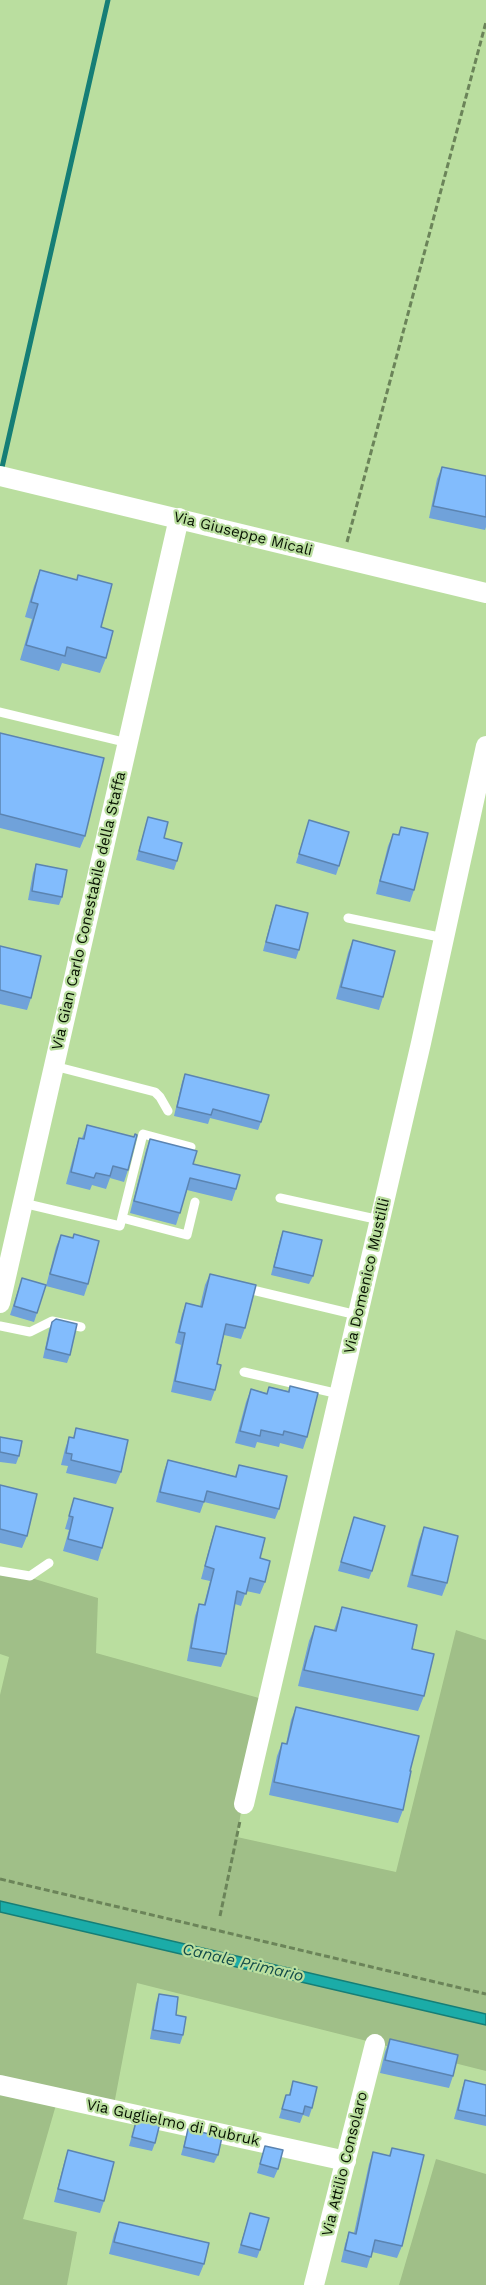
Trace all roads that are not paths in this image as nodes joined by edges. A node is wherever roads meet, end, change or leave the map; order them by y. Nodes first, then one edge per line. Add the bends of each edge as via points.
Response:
1 (0, 476) edge
2 (179, 519) junction
3 (486, 593) edge
4 (0, 712) edge
5 (128, 743) junction
6 (486, 746) edge
7 (348, 918) dead end
8 (444, 938) junction
9 (54, 1066) junction
10 (168, 1111) dead end
11 (191, 1147) edge
12 (280, 1198) dead end
13 (195, 1202) dead end
14 (23, 1203) junction
15 (122, 1218) junction
16 (380, 1220) junction
17 (237, 1286) edge
18 (1, 1293) edge
19 (357, 1315) junction
20 (0, 1326) edge
21 (81, 1327) dead end
22 (244, 1372) dead end
23 (339, 1394) junction
24 (49, 1563) dead end
25 (0, 1571) edge
26 (244, 1804) road end
27 (375, 2043) dead end
28 (0, 2085) edge
29 (346, 2161) junction
30 (314, 2285) edge

1 - 2 street, Via Giuseppe Micali
2 - 3 street, Via Giuseppe Micali
2 - 5 street, Via Gian Carlo Conestabile della Staffa
4 - 5 lane
5 - 9 street, Via Gian Carlo Conestabile della Staffa
6 - 8 street, Via Domenico Mustilli
7 - 8 lane
8 - 16 street, Via Domenico Mustilli
9 - 10 lane via 155,1092
9 - 14 street, Via Gian Carlo Conestabile della Staffa
11 - 15 lane via 143,1134
12 - 16 lane
13 - 15 lane via 187,1235
14 - 15 lane via 120,1226
14 - 18 street, Via Gian Carlo Conestabile della Staffa
16 - 19 street, Via Domenico Mustilli
17 - 19 lane
19 - 23 street, Via Domenico Mustilli
20 - 21 lane via 30,1332 57,1320
22 - 23 lane
23 - 26 street, Via Domenico Mustilli
24 - 25 lane via 30,1576
27 - 29 street, Via Attilio Consolaro
28 - 29 street, Via Guglielmo di Rubruk
29 - 30 street, Via Attilio Consolaro

